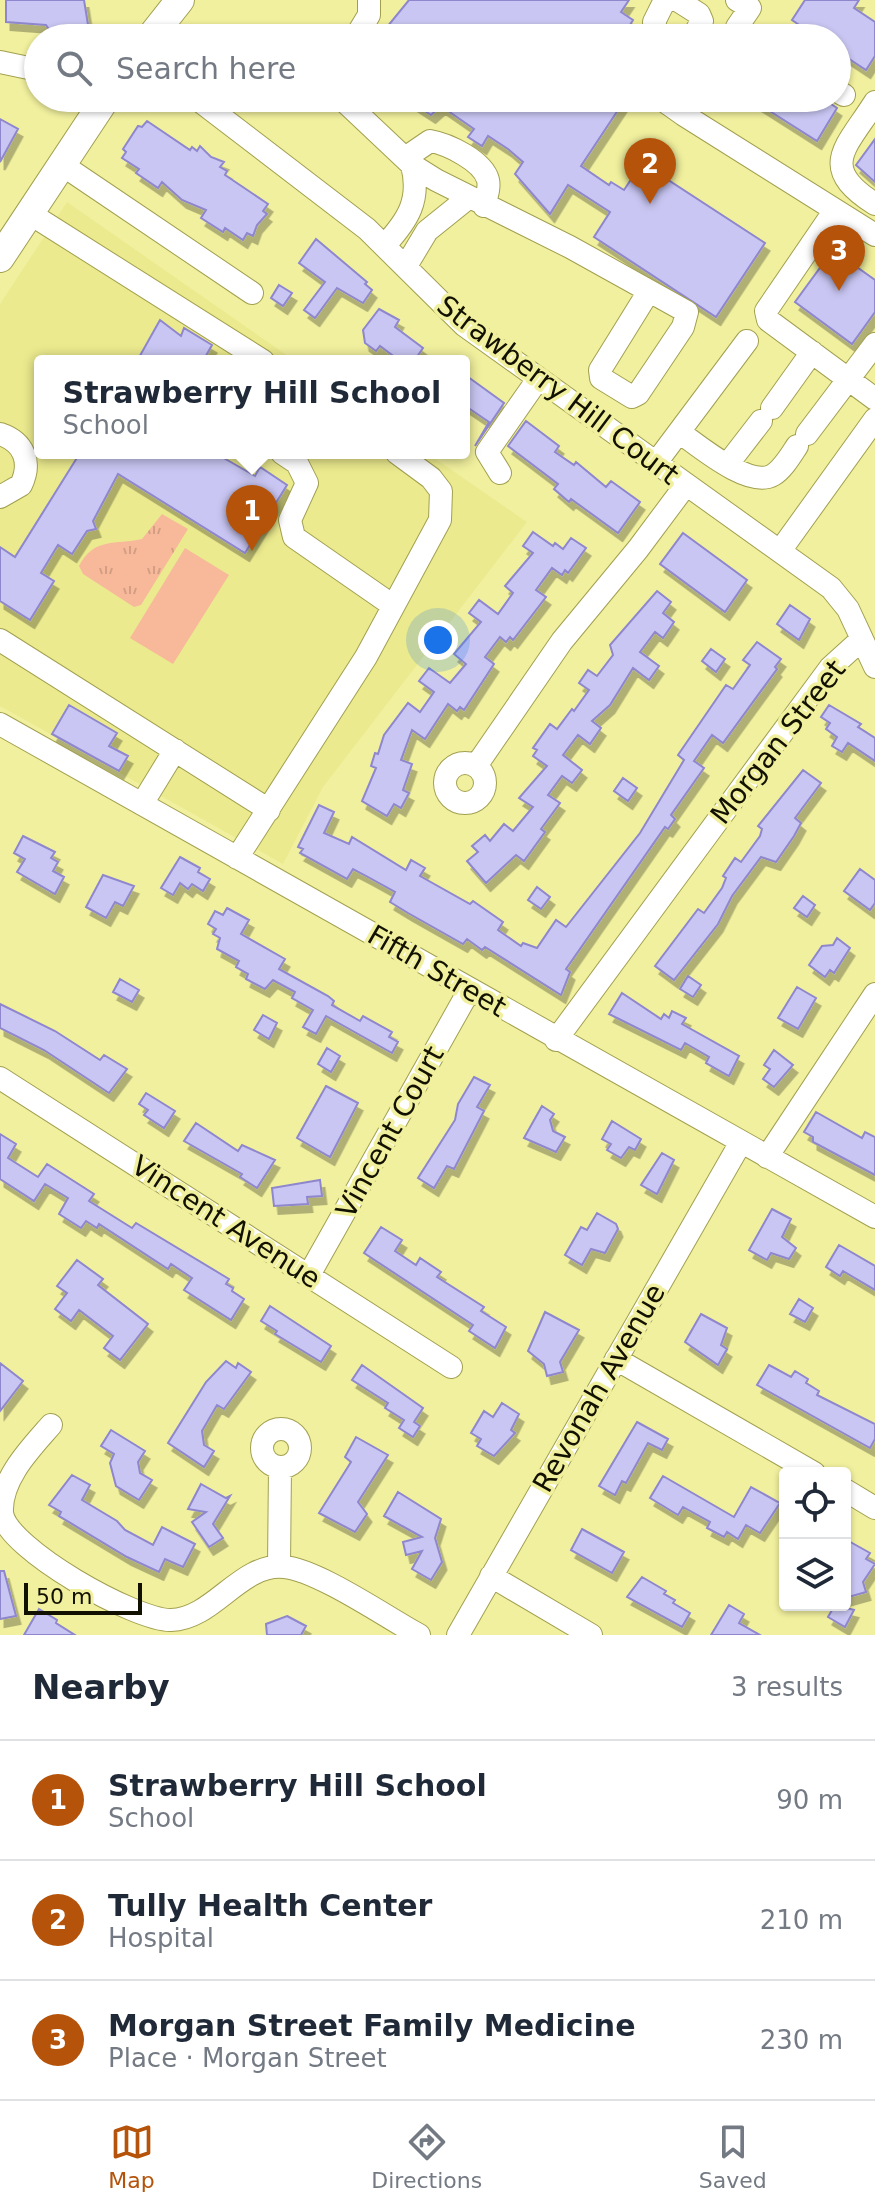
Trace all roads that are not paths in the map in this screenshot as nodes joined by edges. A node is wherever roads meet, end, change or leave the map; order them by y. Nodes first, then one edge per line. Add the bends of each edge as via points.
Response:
1 (180, 0) edge
2 (369, 0) edge
3 (665, 0) edge
4 (677, 0) edge
5 (737, 0) edge
6 (161, 24) edge
7 (364, 24) edge
8 (655, 24) edge
9 (700, 24) edge
10 (744, 24) edge
11 (0, 62) edge
12 (24, 67) edge
13 (875, 102) edge
14 (96, 112) edge
15 (214, 112) edge
16 (356, 112) edge
17 (696, 112) edge
18 (409, 162) junction
19 (61, 164) junction
20 (476, 202) junction
21 (875, 204) edge
22 (835, 210) junction
23 (29, 213) junction
24 (875, 235) edge
25 (385, 245) junction
26 (0, 258) edge
27 (406, 266) junction
28 (649, 291) junction
29 (252, 293) dead end
30 (747, 341) dead end
31 (875, 344) edge
32 (812, 352) junction
33 (232, 353) edge
34 (538, 379) junction
35 (849, 380) junction
36 (875, 399) edge
37 (875, 419) edge
38 (679, 432) junction
39 (0, 434) edge
40 (291, 459) edge
41 (405, 459) edge
42 (655, 464) junction
43 (727, 465) junction
44 (500, 473) dead end
45 (685, 486) junction
46 (0, 497) edge
47 (780, 551) junction
48 (392, 605) junction
49 (862, 639) junction
50 (0, 640) edge
51 (875, 667) edge
52 (0, 724) edge
53 (175, 750) junction
54 (476, 766) dead end
55 (142, 804) junction
56 (269, 810) junction
57 (237, 858) junction
58 (470, 989) junction
59 (875, 994) edge
60 (556, 1040) junction
61 (0, 1078) edge
62 (741, 1142) junction
63 (767, 1157) junction
64 (875, 1217) edge
65 (309, 1275) junction
66 (616, 1359) junction
67 (451, 1367) dead end
68 (51, 1425) dead end
69 (280, 1467) dead end
70 (804, 1467) edge
71 (851, 1494) edge
72 (875, 1508) edge
73 (279, 1566) junction
74 (491, 1576) junction
75 (419, 1635) edge
76 (458, 1635) edge
77 (591, 1635) edge

1 - 6 main road
2 - 7 street
3 - 8 street
4 - 9 street via 699,14
5 - 10 street via 750,8
11 - 12 street
13 - 21 street via 840,162 842,176
14 - 19 main road
15 - 25 street, Strawberry Hill Court
16 - 18 street
17 - 22 street
18 - 20 street
18 - 20 street via 430,141 446,143 484,171 490,183
18 - 25 street via 417,181 413,209
19 - 23 main road
19 - 29 street
20 - 27 street via 427,231
20 - 28 street
22 - 24 street
22 - 32 street via 766,311 768,320
23 - 26 main road
23 - 33 street
25 - 27 street, Strawberry Hill Court
27 - 34 street, Strawberry Hill Court via 464,325
28 - 28 street via 600,370 601,378 632,397 675,338 687,312
30 - 38 street
31 - 35 street
32 - 35 street
32 - 43 street
34 - 42 street, Strawberry Hill Court
34 - 44 street via 487,452
35 - 36 street
35 - 43 street via 777,473 748,475
37 - 47 street
38 - 42 street
38 - 43 street
39 - 46 street via 18,444 27,464 21,485
40 - 48 street via 307,483 290,520 294,537
41 - 48 street via 431,478 441,491 443,507
42 - 45 street, Strawberry Hill Court
45 - 47 street, Strawberry Hill Court
45 - 54 street via 562,641
47 - 49 street, Morgan Street via 831,588
48 - 56 street via 366,657
49 - 51 street
49 - 60 street, Morgan Street via 830,668
50 - 53 street
52 - 55 street, Fifth Street
53 - 55 street
53 - 56 street
55 - 57 street, Fifth Street
56 - 57 street
57 - 58 street, Fifth Street
58 - 60 street, Fifth Street
58 - 65 street, Vincent Court
59 - 63 street
60 - 62 street, Fifth Street
61 - 65 street, Vincent Avenue
62 - 63 street, Fifth Street
62 - 66 street, Revonah Avenue
63 - 64 street, Fifth Street
65 - 67 street, Vincent Avenue
66 - 70 street
66 - 74 street, Revonah Avenue
68 - 73 street via 16,1468 2,1505 9,1531 45,1561 129,1609 168,1620 195,1614 255,1573
69 - 73 street
71 - 72 street
73 - 75 street via 307,1573
74 - 76 street, Revonah Avenue
74 - 77 street

